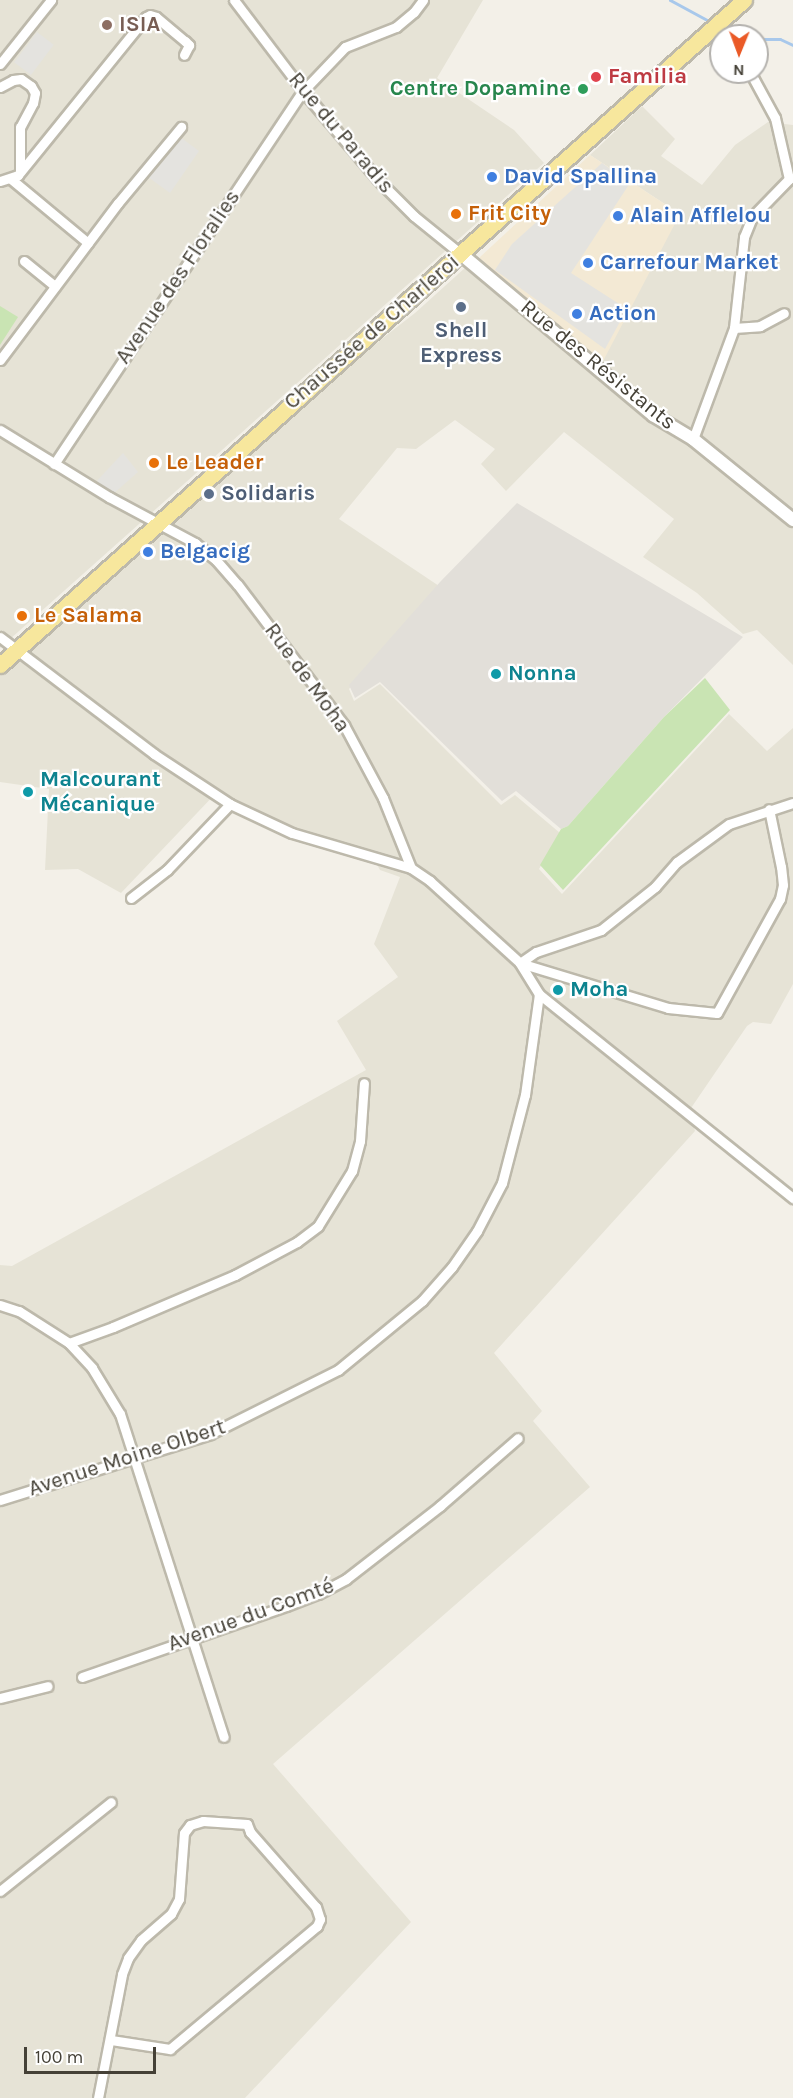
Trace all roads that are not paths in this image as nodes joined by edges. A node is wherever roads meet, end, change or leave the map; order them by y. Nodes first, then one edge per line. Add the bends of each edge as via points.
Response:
1 (51, 0) edge
2 (234, 0) edge
3 (423, 0) edge
4 (744, 0) edge
5 (184, 55) dead end
6 (0, 64) edge
7 (757, 84) edge
8 (0, 87) edge
9 (303, 91) junction
10 (182, 127) dead end
11 (20, 173) junction
12 (11, 179) junction
13 (0, 182) edge
14 (87, 243) junction
15 (461, 254) junction
16 (24, 261) dead end
17 (56, 286) junction
18 (784, 313) dead end
19 (734, 328) junction
20 (0, 360) edge
21 (0, 430) edge
22 (693, 439) junction
23 (54, 464) junction
24 (793, 519) edge
25 (157, 523) junction
26 (0, 638) edge
27 (18, 650) junction
28 (0, 665) edge
29 (793, 803) edge
30 (230, 804) junction
31 (769, 809) junction
32 (411, 868) junction
33 (131, 898) dead end
34 (520, 963) junction
35 (538, 994) junction
36 (364, 1083) dead end
37 (793, 1198) edge
38 (0, 1305) edge
39 (69, 1343) junction
40 (518, 1438) dead end
41 (134, 1459) junction
42 (0, 1500) edge
43 (191, 1637) junction
44 (82, 1677) dead end
45 (48, 1686) dead end
46 (0, 1698) edge
47 (224, 1737) dead end
48 (111, 1802) dead end
49 (0, 1891) edge
50 (111, 2040) junction
51 (98, 2098) edge

1 - 6 street
2 - 9 street, Rue du Paradis
3 - 9 street, Avenue des Floralies via 396,27 345,47
4 - 15 main road, Chaussée de Charleroi
5 - 11 street via 189,45 156,17 146,17
7 - 19 street via 775,118 789,179 752,217 744,237
8 - 11 street via 21,79 35,93 20,127
9 - 15 street, Rue du Paradis via 377,179
9 - 23 street, Avenue des Floralies
10 - 14 street
11 - 12 street
12 - 13 street
12 - 14 street
14 - 17 street
15 - 22 street, Rue des Résistants via 653,415
15 - 25 main road, Chaussée de Charleroi
16 - 17 street
17 - 20 street
18 - 19 street via 760,326
19 - 22 street
21 - 23 street, Rue de Moha
22 - 24 street, Rue des Résistants
23 - 25 street, Rue de Moha
25 - 27 main road, Chaussée de Charleroi
25 - 32 street, Rue de Moha via 195,543 216,560 344,725 383,798
26 - 27 street
27 - 28 main road, Chaussée de Charleroi
27 - 30 street via 147,749
29 - 31 street
30 - 32 street via 292,833
30 - 33 street via 166,870
31 - 34 street via 729,824 702,842 677,862 656,887 601,930 536,952
31 - 34 street via 781,867 780,899 717,1013 668,1008
32 - 34 street
34 - 35 street
35 - 37 street
35 - 41 street, Avenue Moine Olbert via 525,1095 502,1183 477,1231 452,1267 422,1301 338,1370 210,1434
36 - 39 street via 360,1141 351,1171 318,1226 297,1242 235,1275
38 - 39 street via 28,1316
39 - 41 street via 107,1389 120,1414
40 - 43 street, Avenue du Comté via 440,1506 346,1579 297,1602
41 - 42 street, Avenue Moine Olbert
41 - 43 street
43 - 44 street, Avenue du Comté
43 - 47 street
45 - 46 street
48 - 49 street
50 - 50 street via 128,1958 141,1940 171,1914 179,1899 184,1833 190,1825 203,1821 248,1824 250,1832 316,1907 320,1919 317,1926 170,2049
50 - 51 street

